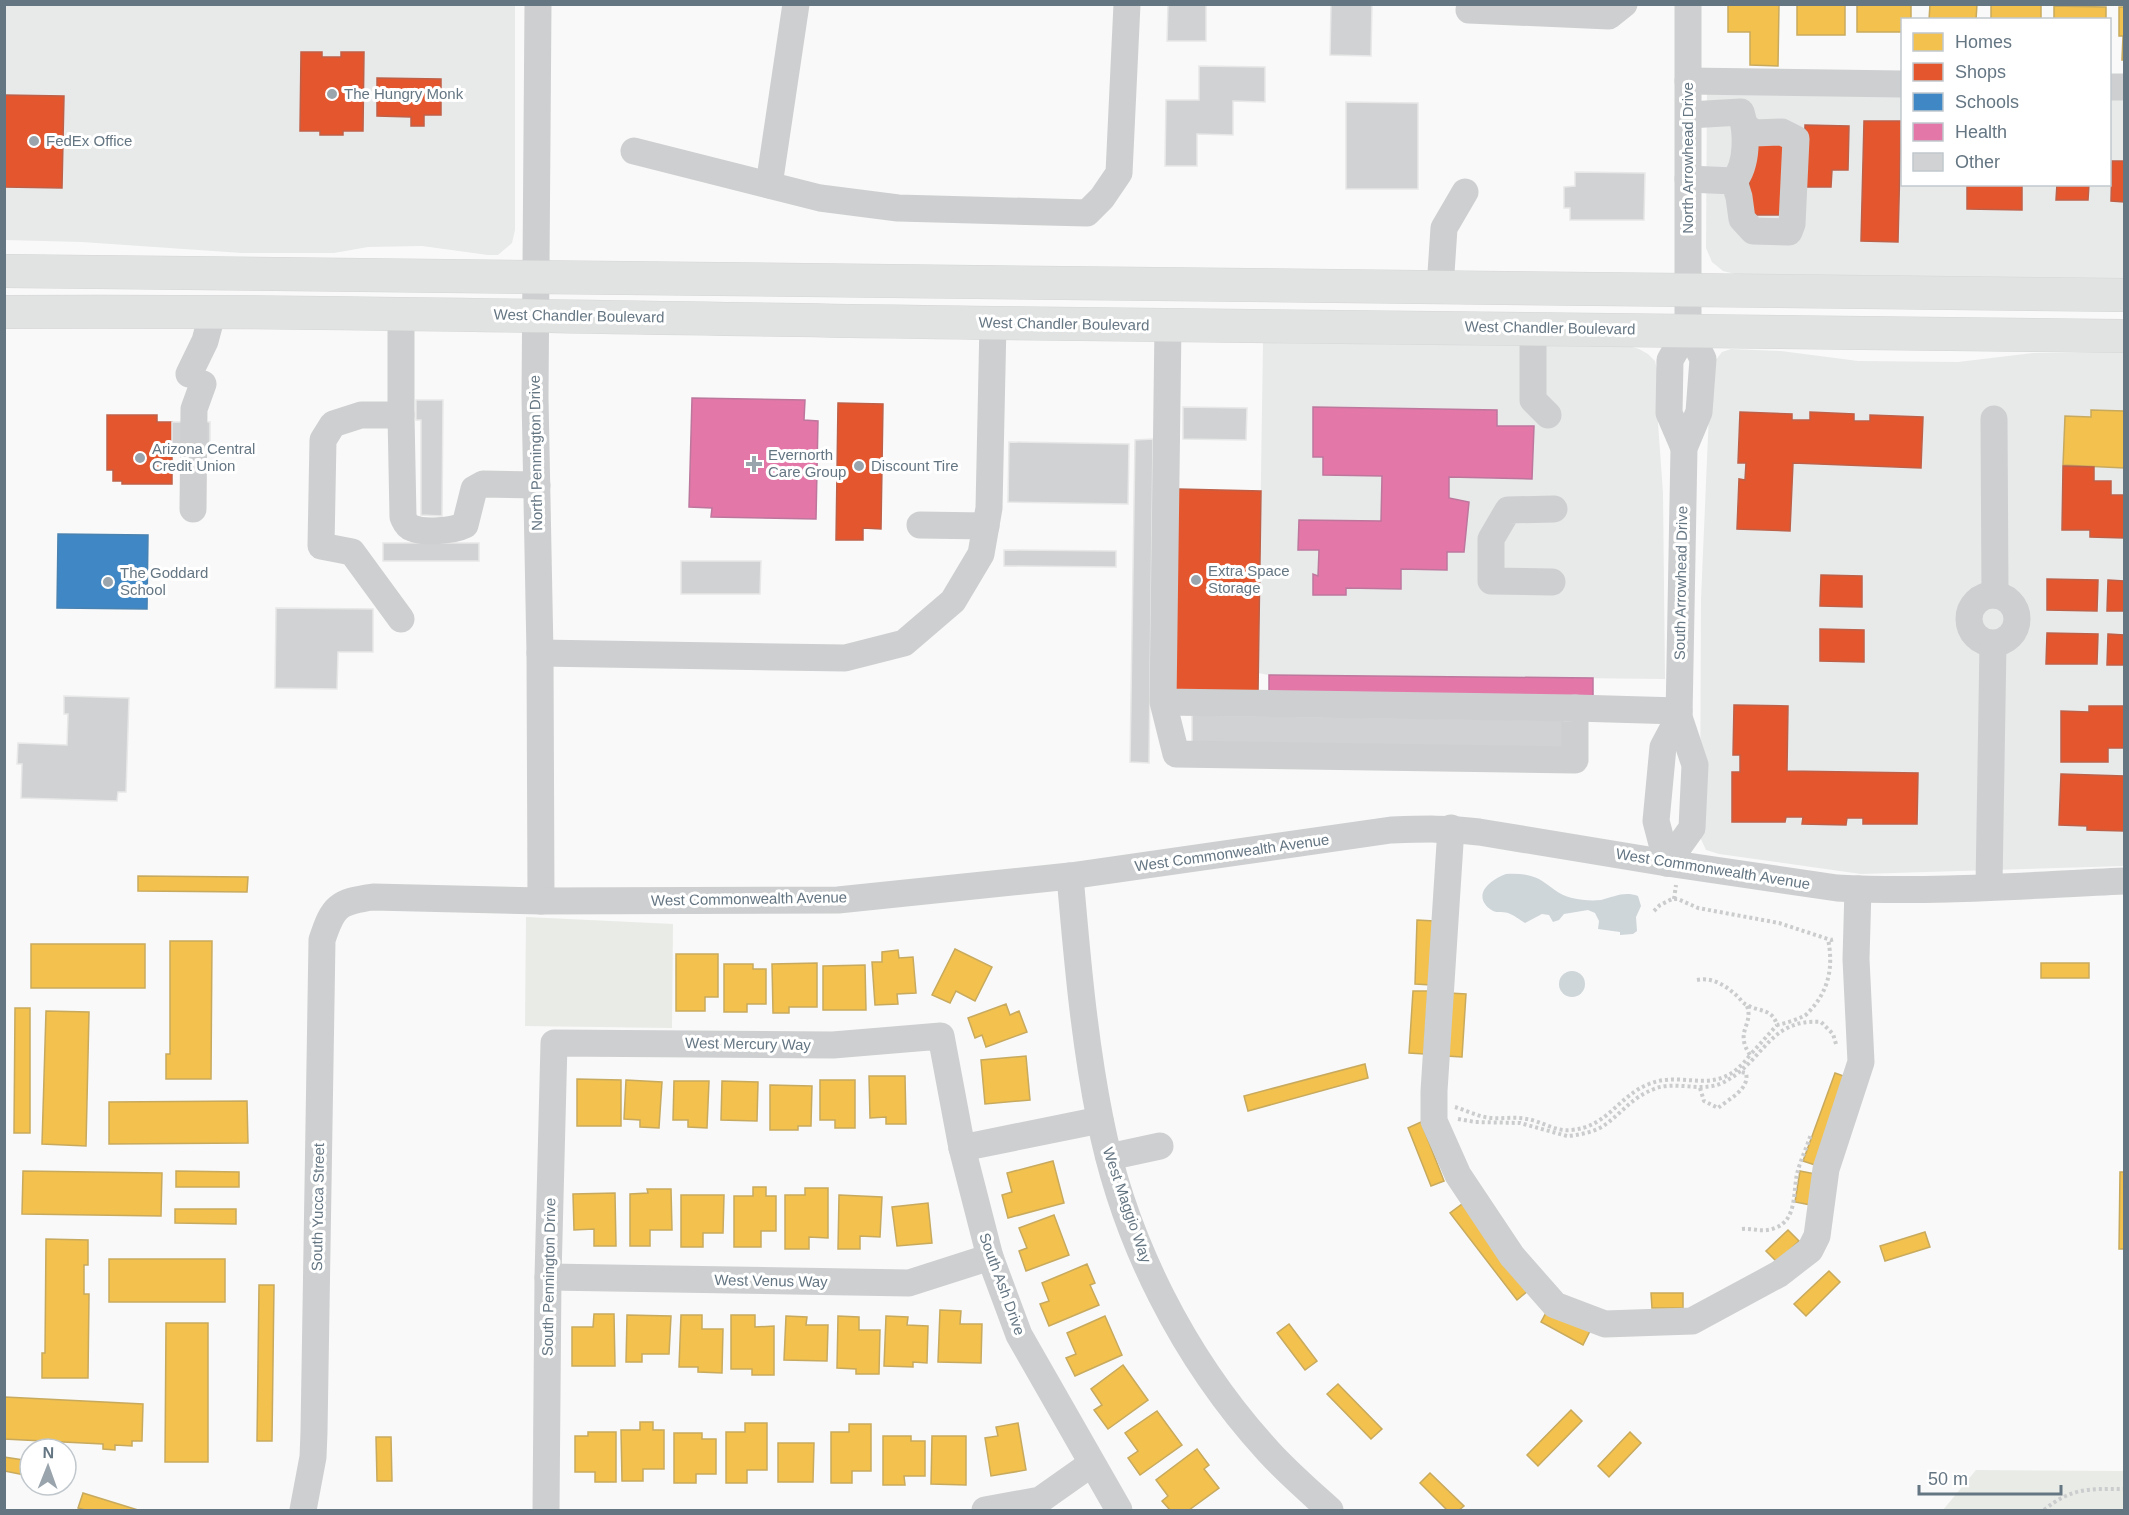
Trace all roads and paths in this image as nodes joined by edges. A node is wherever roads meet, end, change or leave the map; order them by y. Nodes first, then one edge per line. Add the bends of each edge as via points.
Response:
1 (538, 4) edge
2 (796, 4) edge
3 (1127, 4) edge
4 (1624, 4) edge
5 (1688, 4) edge
6 (1469, 10) dead end
7 (1688, 81) junction
8 (1901, 84) edge
9 (1689, 115) junction
10 (1745, 126) junction
11 (634, 151) dead end
12 (1688, 179) junction
13 (1734, 181) junction
14 (769, 185) junction
15 (1465, 192) dead end
16 (4, 271) edge
17 (535, 275) junction
18 (1440, 288) junction
19 (2124, 295) edge
20 (1688, 310) junction
21 (213, 311) junction
22 (4, 312) edge
23 (401, 314) junction
24 (535, 315) junction
25 (993, 323) junction
26 (1168, 325) junction
27 (1533, 328) junction
28 (2124, 336) edge
29 (401, 415) junction
30 (1548, 416) dead end
31 (1994, 419) dead end
32 (537, 485) junction
33 (193, 509) dead end
34 (1554, 509) dead end
35 (920, 525) dead end
36 (986, 526) junction
37 (1552, 582) dead end
38 (401, 619) dead end
39 (540, 653) junction
40 (1163, 702) junction
41 (1575, 708) junction
42 (1679, 714) junction
43 (1451, 828) junction
44 (1672, 874) junction
45 (1070, 876) junction
46 (2124, 881) edge
47 (1989, 886) junction
48 (1858, 890) junction
49 (1674, 899) junction
50 (541, 901) junction
51 (337, 906) joint
52 (1654, 911) dead end
53 (1827, 938) junction
54 (1842, 941) dead end
55 (1697, 980) dead end
56 (1747, 1005) junction
57 (1777, 1025) junction
58 (941, 1036) joint
59 (554, 1042) joint
60 (1838, 1049) dead end
61 (1750, 1054) junction
62 (1741, 1072) junction
63 (1700, 1088) junction
64 (1434, 1107) junction
65 (1100, 1120) junction
66 (1813, 1128) dead end
67 (1160, 1146) dead end
68 (962, 1148) junction
69 (1109, 1157) junction
70 (1742, 1229) dead end
71 (990, 1257) junction
72 (548, 1277) junction
73 (1091, 1464) junction
74 (2124, 1490) edge
75 (303, 1510) edge
76 (546, 1510) edge
77 (985, 1510) edge
78 (1119, 1510) edge
79 (1330, 1510) edge
80 (2044, 1510) edge

1 - 17 street, North Pennington Drive
2 - 14 street
3 - 14 street via 1119,173 1087,213 898,208 820,198
4 - 6 street via 1609,16
5 - 7 street, North Arrowhead Drive
7 - 8 street
7 - 9 street, North Arrowhead Drive
9 - 10 street via 1741,112
9 - 12 street, North Arrowhead Drive
10 - 13 street via 1742,172
10 - 13 street via 1754,133 1782,132 1796,139 1789,232 1753,231 1742,219
11 - 14 street
12 - 13 street
12 - 20 street, North Arrowhead Drive
15 - 18 street via 1444,228
16 - 17 main road, West Chandler Boulevard
17 - 18 main road, West Chandler Boulevard
17 - 24 street, North Pennington Drive
18 - 20 main road, West Chandler Boulevard
19 - 20 main road, West Chandler Boulevard
20 - 27 main road, West Chandler Boulevard
20 - 28 main road, West Chandler Boulevard
20 - 42 street, South Arrowhead Drive via 1703,359 1699,412 1684,448
21 - 22 main road, West Chandler Boulevard
21 - 23 main road, West Chandler Boulevard
21 - 33 street via 196,379
23 - 24 main road, West Chandler Boulevard
23 - 29 street
24 - 25 main road, West Chandler Boulevard
24 - 32 street, North Pennington Drive
25 - 26 main road, West Chandler Boulevard
25 - 36 street
26 - 27 main road, West Chandler Boulevard
26 - 40 street
27 - 30 street via 1533,400
29 - 32 street via 403,517 413,529 454,530 465,525 474,489 483,484
29 - 38 street via 361,415 333,424 322,440 321,546 352,552
31 - 47 street via 1995,595 2015,608 2017,624 2008,638 1993,644
32 - 39 street, North Pennington Drive
34 - 37 street via 1508,510 1491,539 1491,580
35 - 36 street
36 - 39 street via 981,554 953,601 904,643 845,658
39 - 50 street, North Pennington Drive
40 - 41 street
40 - 41 street via 1176,754 1540,760 1575,760
41 - 42 street
42 - 44 street, South Arrowhead Drive via 1663,747 1656,822
42 - 44 street, South Arrowhead Drive via 1695,765 1692,828
43 - 44 street, West Commonwealth Avenue
43 - 45 street, West Commonwealth Avenue via 1391,830
43 - 64 street
44 - 48 street, West Commonwealth Avenue
44 - 49 path
45 - 50 street, West Commonwealth Avenue via 838,900
45 - 65 street, West Maggio Way via 1079,978
46 - 47 street, West Commonwealth Avenue
47 - 48 street, West Commonwealth Avenue
48 - 64 street via 1856,959 1861,1062 1826,1169 1817,1236 1810,1250 1779,1274 1692,1322 1605,1324 1555,1305 1512,1256 1458,1174 1434,1121
49 - 52 path
49 - 53 path
50 - 51 street, West Commonwealth Avenue via 373,897
51 - 75 street, South Yucca Street via 322,940 314,1432
53 - 54 path
53 - 57 path via 1830,967 1822,996 1806,1016
55 - 56 path via 1715,981
56 - 57 path via 1767,1011
56 - 61 path via 1743,1045
57 - 61 path
58 - 59 street, West Mercury Way via 833,1045
58 - 68 street, South Ash Drive
59 - 72 street, South Pennington Drive
60 - 62 path via 1833,1034 1821,1022 1794,1024 1780,1031
61 - 64 path via 1736,1069 1712,1081 1650,1083 1623,1100 1601,1121 1573,1130 1527,1119 1486,1118
62 - 63 path
62 - 63 path via 1747,1078 1742,1089 1718,1108 1704,1101
63 - 64 path via 1655,1088 1629,1102 1604,1126 1575,1136 1520,1123 1475,1122
65 - 68 street
65 - 69 street, West Maggio Way
66 - 70 path via 1797,1173 1789,1217 1773,1229
67 - 69 street
68 - 71 street, South Ash Drive
69 - 79 street, West Maggio Way via 1146,1265 1192,1351 1268,1451
71 - 72 street, West Venus Way via 909,1283
71 - 73 street, South Ash Drive via 1019,1335
72 - 76 street, South Pennington Drive
73 - 77 street via 1040,1500
73 - 78 street, South Ash Drive
74 - 80 path via 2080,1490

